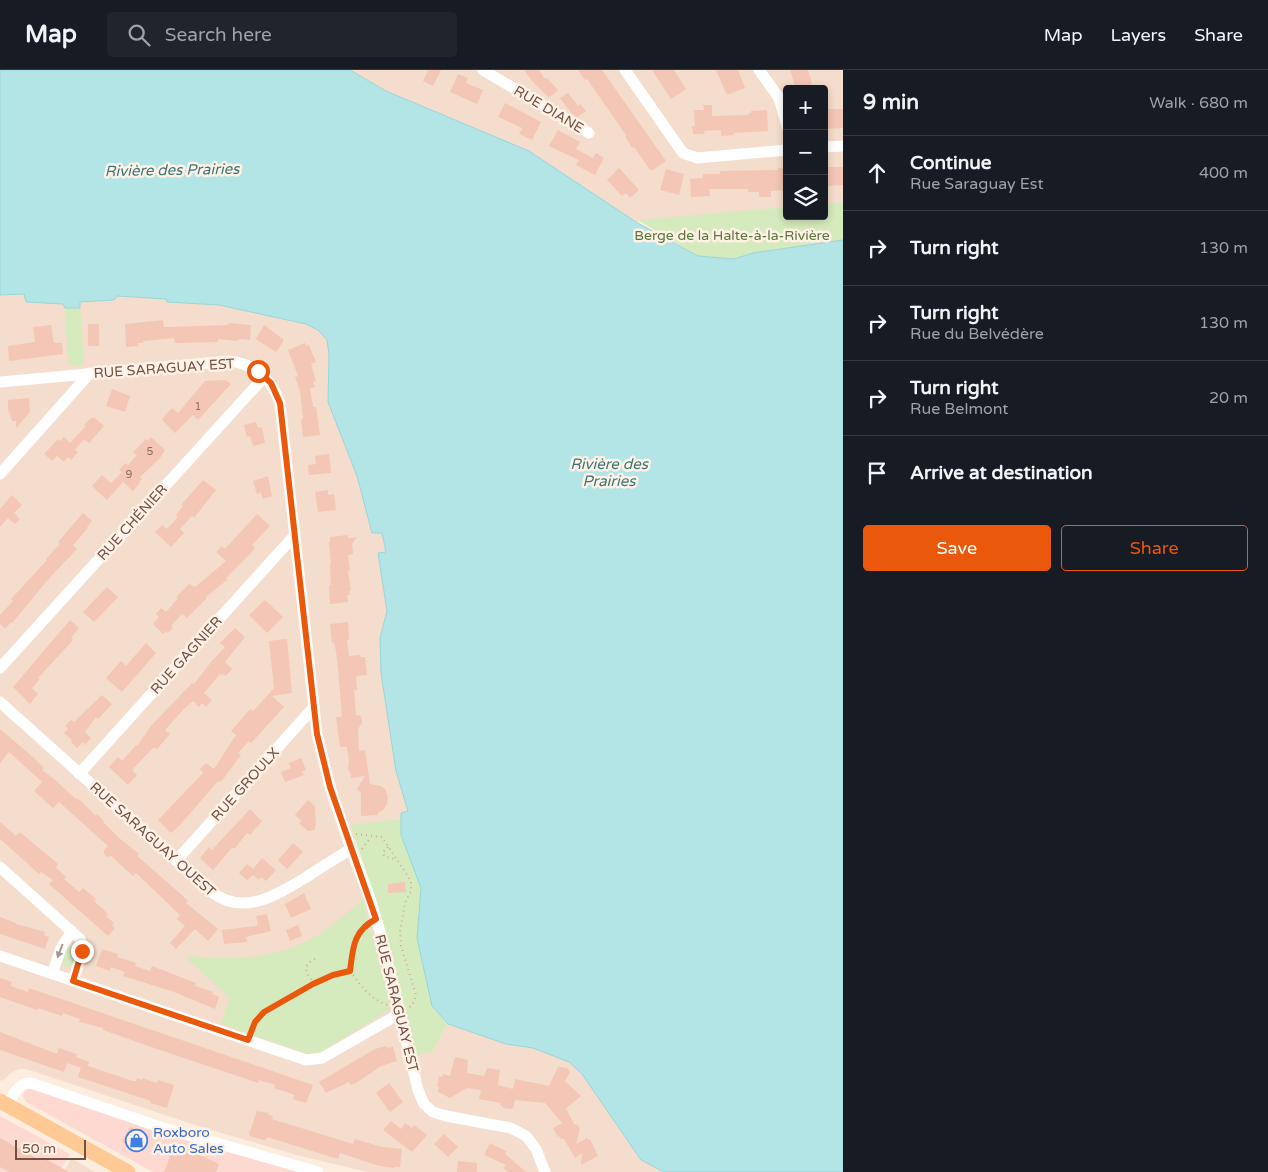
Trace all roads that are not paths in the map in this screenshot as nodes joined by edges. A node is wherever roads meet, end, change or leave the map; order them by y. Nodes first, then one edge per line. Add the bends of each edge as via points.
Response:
1 (483, 70) edge
2 (503, 70) edge
3 (625, 70) edge
4 (759, 70) edge
5 (516, 88) junction
6 (783, 114) edge
7 (589, 132) dead end
8 (843, 146) edge
9 (828, 147) edge
10 (783, 150) edge
11 (90, 373) junction
12 (264, 376) junction
13 (0, 382) edge
14 (0, 474) edge
15 (294, 536) junction
16 (0, 668) edge
17 (0, 702) edge
18 (313, 708) junction
19 (79, 774) junction
20 (353, 854) junction
21 (176, 861) junction
22 (0, 868) edge
23 (72, 931) junction
24 (0, 956) edge
25 (52, 974) junction
26 (73, 981) junction
27 (398, 1011) junction
28 (4, 1103) edge
29 (128, 1172) edge
30 (318, 1172) edge
31 (545, 1172) edge

1 - 5 street, RUE DIANE
2 - 5 street
3 - 10 street via 683,153 697,158
4 - 6 street via 778,98
5 - 7 street, RUE DIANE
8 - 9 street
11 - 12 street, RUE SARAGUAY EST via 230,361 242,363
11 - 13 street, RUE SARAGUAY EST
11 - 14 street
12 - 15 street, RUE SARAGUAY EST via 277,393 280,403
12 - 16 street, RUE CHÉNIER
15 - 18 street, RUE SARAGUAY EST
15 - 19 street, RUE GAGNIER
17 - 19 street, RUE SARAGUAY OUEST
18 - 20 street, RUE SARAGUAY EST via 323,763
18 - 21 street, RUE GROULX
19 - 21 street, RUE SARAGUAY OUEST
20 - 21 street, RUE SARAGUAY OUEST via 270,898 246,904 219,898
20 - 27 street, RUE SARAGUAY EST via 376,919
22 - 23 street
23 -> 25 street via 61,948
23 - 26 street via 83,946
24 - 25 street
25 - 26 street
26 - 27 street via 312,1060 327,1056
27 - 31 street, RUE SARAGUAY EST via 418,1090 428,1109 438,1114 519,1131 536,1149
28 - 29 main road
28 - 30 street via 18,1087 31,1083 160,1127

